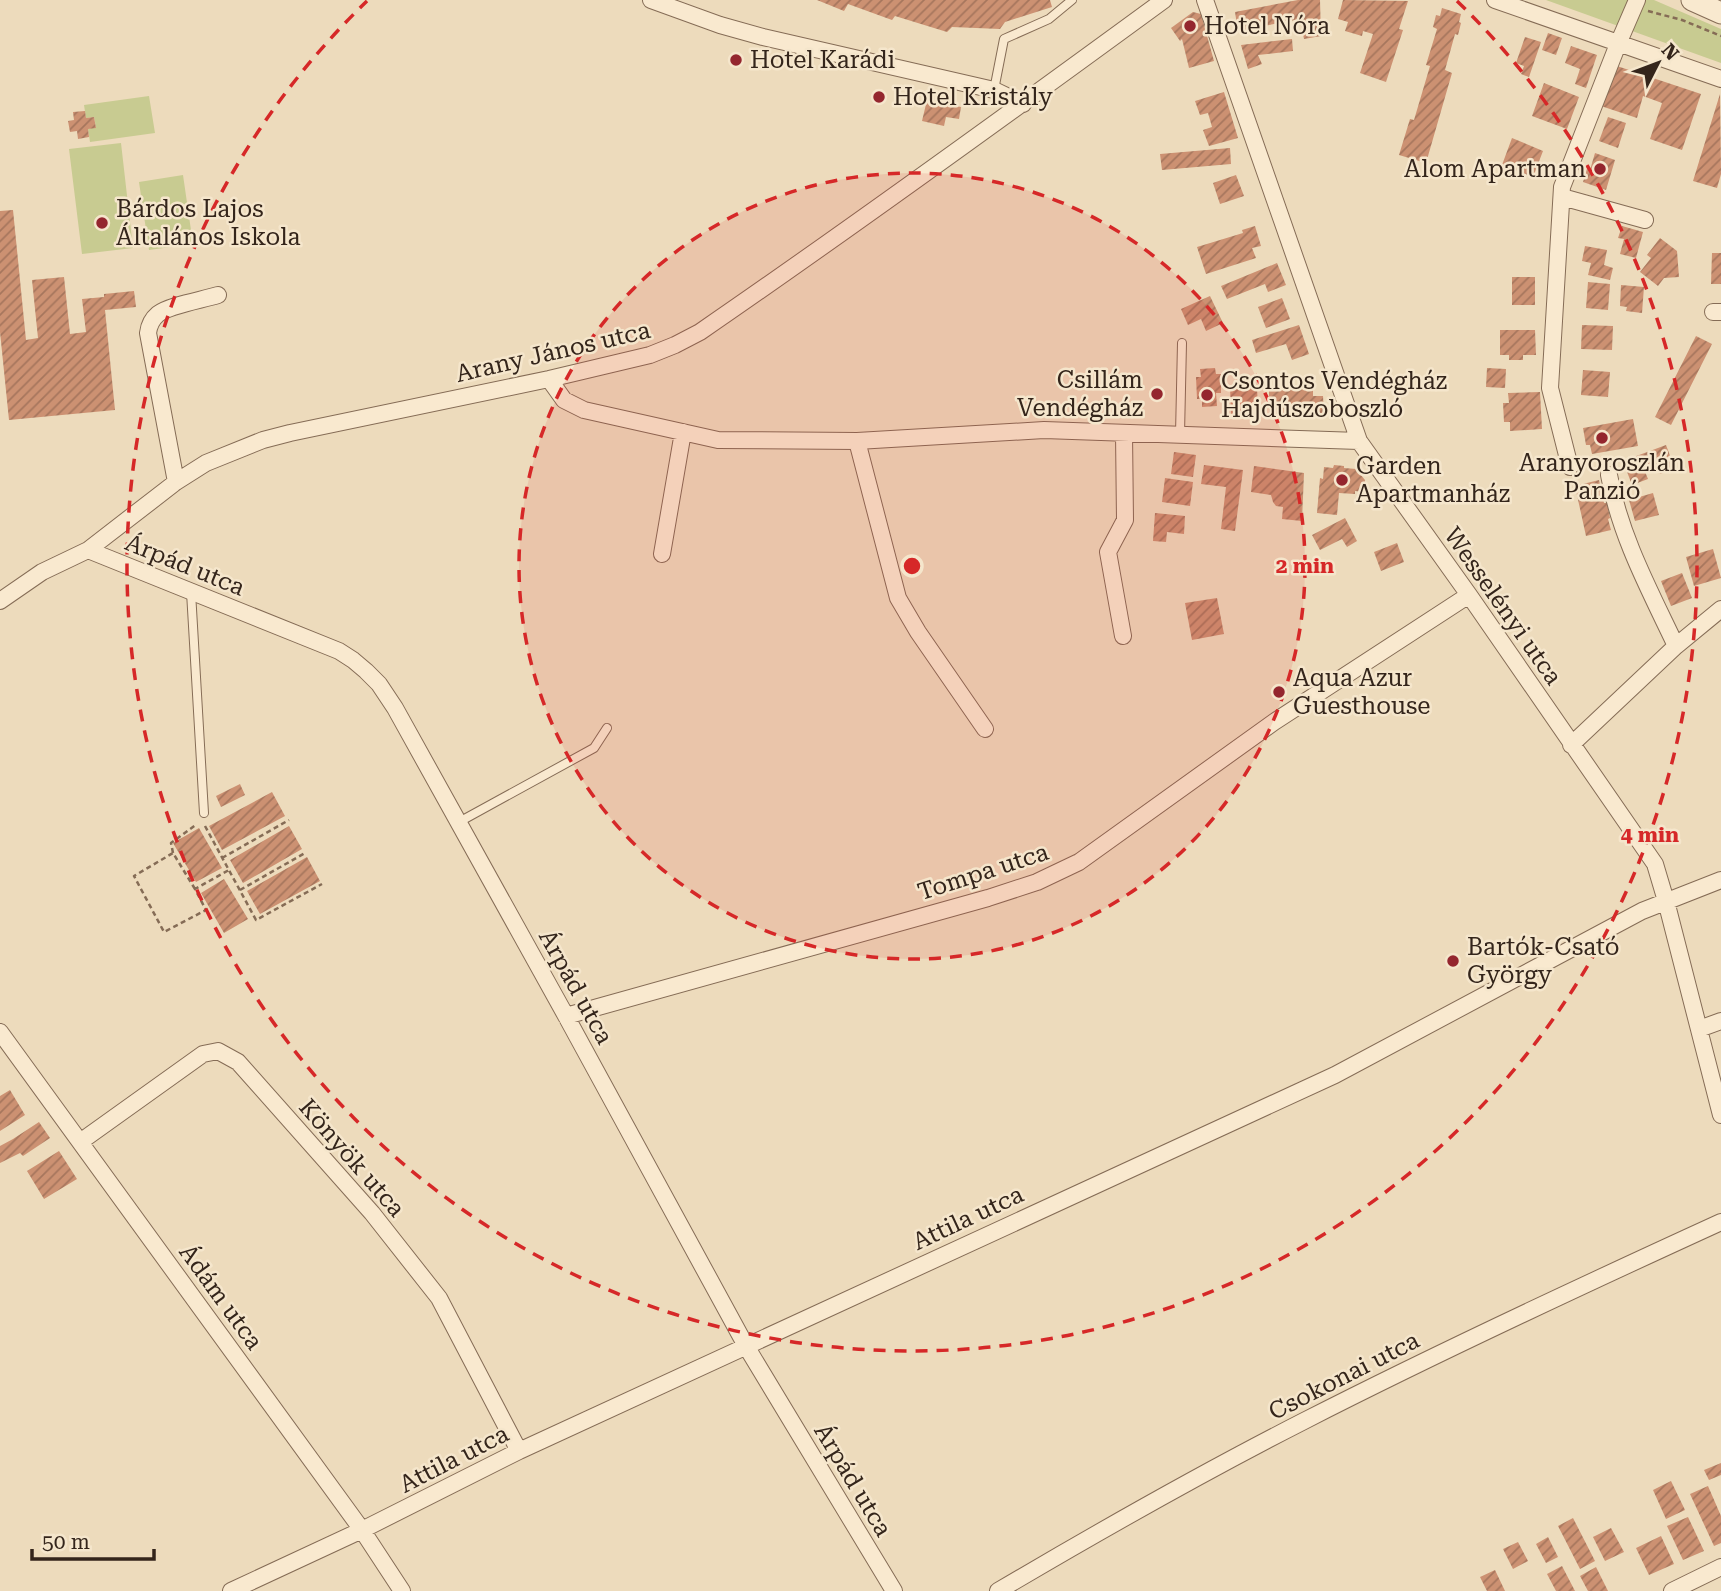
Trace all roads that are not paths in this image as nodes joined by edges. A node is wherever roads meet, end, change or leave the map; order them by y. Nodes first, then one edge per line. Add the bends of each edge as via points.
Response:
1 (651, 0) edge
2 (1072, 0) edge
3 (1163, 0) edge
4 (1205, 0) edge
5 (1495, 0) edge
6 (1692, 0) edge
7 (1636, 4) edge
8 (1721, 13) edge
9 (1618, 44) junction
10 (1721, 79) edge
11 (994, 90) junction
12 (1023, 104) junction
13 (1562, 197) junction
14 (1645, 220) dead end
15 (218, 295) dead end
16 (1182, 343) dead end
17 (549, 379) junction
18 (683, 432) junction
19 (1124, 433) junction
20 (1180, 435) junction
21 (1359, 440) junction
22 (858, 441) junction
23 (1570, 467) dead end
24 (1609, 475) dead end
25 (176, 482) junction
26 (88, 550) junction
27 (662, 554) dead end
28 (191, 593) junction
29 (1469, 596) junction
30 (0, 601) edge
31 (1721, 609) edge
32 (1123, 636) dead end
33 (1676, 646) junction
34 (607, 728) dead end
35 (985, 729) dead end
36 (1571, 745) junction
37 (204, 815) road end
38 (459, 822) junction
39 (1721, 880) edge
40 (1667, 901) junction
41 (566, 1016) junction
42 (1721, 1021) edge
43 (1699, 1029) junction
44 (0, 1032) edge
45 (1721, 1115) edge
46 (80, 1143) junction
47 (1721, 1222) edge
48 (746, 1346) junction
49 (519, 1451) junction
50 (362, 1530) junction
51 (1721, 1567) edge
52 (231, 1591) edge
53 (402, 1591) edge
54 (894, 1591) edge
55 (998, 1591) edge
56 (1672, 1591) edge

1 - 11 street via 763,37
2 - 11 lane via 1049,19 1004,39
3 - 12 street, Arany János utca
4 - 21 street, Wesselényi utca
5 - 9 street
6 - 8 street
7 - 9 street
9 - 10 street
9 - 13 street
11 - 12 street
12 - 17 street, Arany János utca via 700,332 650,355
13 - 14 street
13 - 23 street via 1550,388
15 - 25 street via 167,309 149,326
16 - 20 lane
17 - 18 street via 564,400 583,410
17 - 25 street, Arany János utca via 263,440 206,463
18 - 22 street via 718,440
18 - 27 street
19 - 20 street
19 - 22 street via 1044,430
19 - 32 street via 1125,520 1108,552
20 - 21 street
21 - 29 street, Wesselényi utca
22 - 35 street via 898,598
24 - 33 street via 1635,558
25 - 26 street, Arany János utca
26 - 28 street, Árpád utca
26 - 30 street, Arany János utca via 42,572
28 - 37 lane
28 - 38 street, Árpád utca via 339,651 366,671 395,708
29 - 36 street, Wesselényi utca
29 - 41 street, Tompa utca via 1274,722 1079,862 1037,882
31 - 33 street
33 - 36 street
34 - 38 lane via 594,748
36 - 40 street, Wesselényi utca via 1655,864
38 - 41 street, Árpád utca
39 - 40 street, Attila utca
40 - 43 street, Wesselényi utca
40 - 48 street, Attila utca via 1335,1075
41 - 48 street, Árpád utca
42 - 43 street
43 - 45 street, Wesselényi utca
44 - 46 street, Ádám utca
46 - 49 street, Könyök utca via 203,1054 218,1051 238,1062 372,1213 439,1298
46 - 50 street, Ádám utca
47 - 55 street, Csokonai utca via 1302,1422
48 - 49 street, Attila utca
48 - 54 street, Árpád utca
49 - 50 street, Attila utca
50 - 52 street, Attila utca
50 - 53 street, Ádám utca
51 - 56 street

